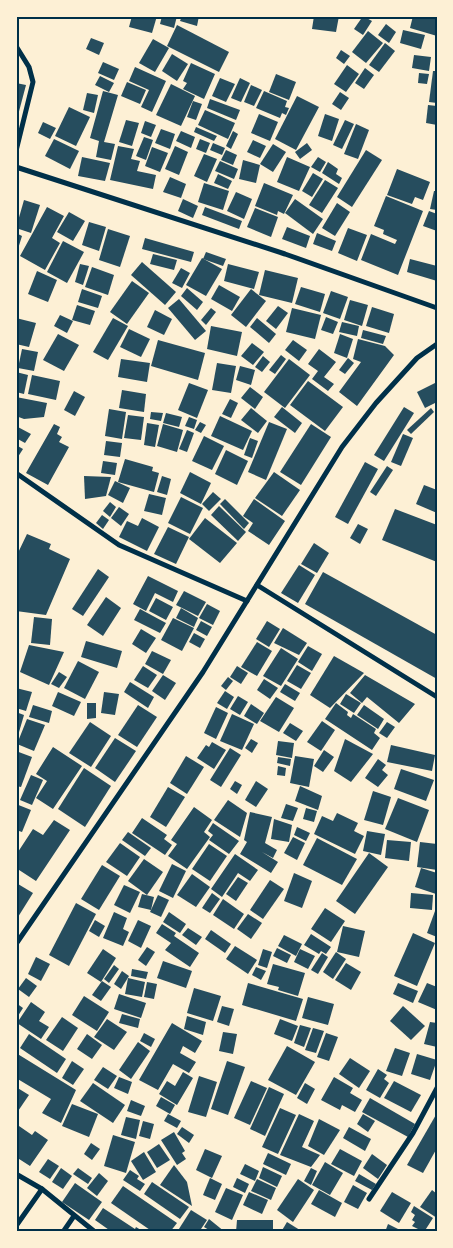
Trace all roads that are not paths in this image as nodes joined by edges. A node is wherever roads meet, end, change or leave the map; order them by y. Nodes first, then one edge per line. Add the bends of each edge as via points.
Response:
1 (16, 46) edge
2 (16, 151) edge
3 (16, 167) edge
4 (437, 308) edge
5 (437, 344) edge
6 (16, 473) edge
7 (257, 585) junction
8 (247, 601) junction
9 (437, 698) edge
10 (16, 944) edge
11 (437, 1088) edge
12 (16, 1174) edge
13 (42, 1189) junction
14 (369, 1199) dead end
15 (74, 1216) junction
16 (16, 1226) edge
17 (63, 1232) edge
18 (95, 1232) edge

1 - 2 street via 29,67 33,82
3 - 4 street via 285,254
5 - 7 street via 416,358 342,447
6 - 8 street via 118,545
7 - 8 street
7 - 9 street
8 - 10 street via 203,672
11 - 14 street via 413,1134
12 - 13 street
13 - 15 street
13 - 16 street
15 - 17 street
15 - 18 street

